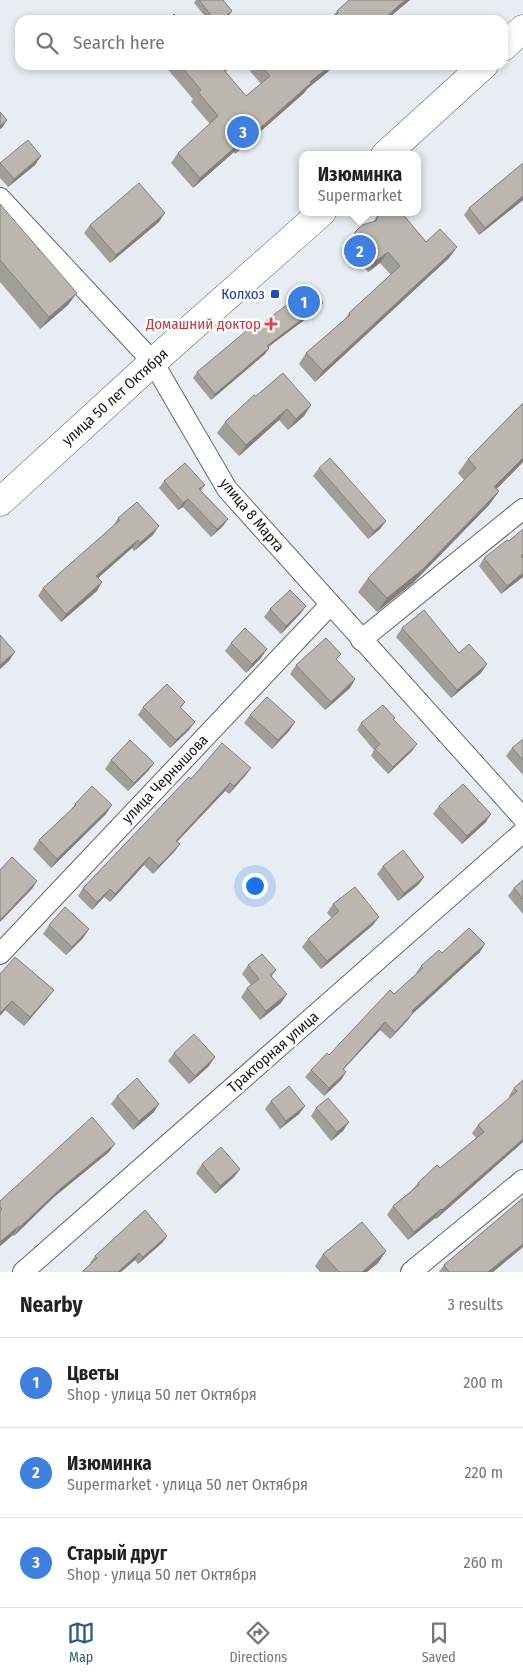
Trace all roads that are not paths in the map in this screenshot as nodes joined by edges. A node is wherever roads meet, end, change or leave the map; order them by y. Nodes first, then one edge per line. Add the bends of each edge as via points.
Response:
1 (523, 29) edge
2 (508, 43) edge
3 (478, 70) edge
4 (389, 151) edge
5 (0, 198) edge
6 (317, 216) edge
7 (153, 362) junction
8 (0, 502) edge
9 (523, 509) edge
10 (330, 605) junction
11 (361, 640) junction
12 (523, 818) edge
13 (523, 832) edge
14 (0, 954) edge
15 (523, 1180) edge
16 (23, 1272) edge
17 (411, 1272) edge

1 - 2 main road
3 - 4 main road
5 - 7 street, улица 8 Марта
6 - 7 main road, улица 50 лет Октября
7 - 8 main road, улица 50 лет Октября
7 - 10 street, улица 8 Марта via 227,489
9 - 11 street
10 - 11 street, улица 8 Марта
10 - 14 street, улица Чернышова
11 - 12 street, улица 8 Марта
13 - 16 street, Тракторная улица
15 - 17 street

